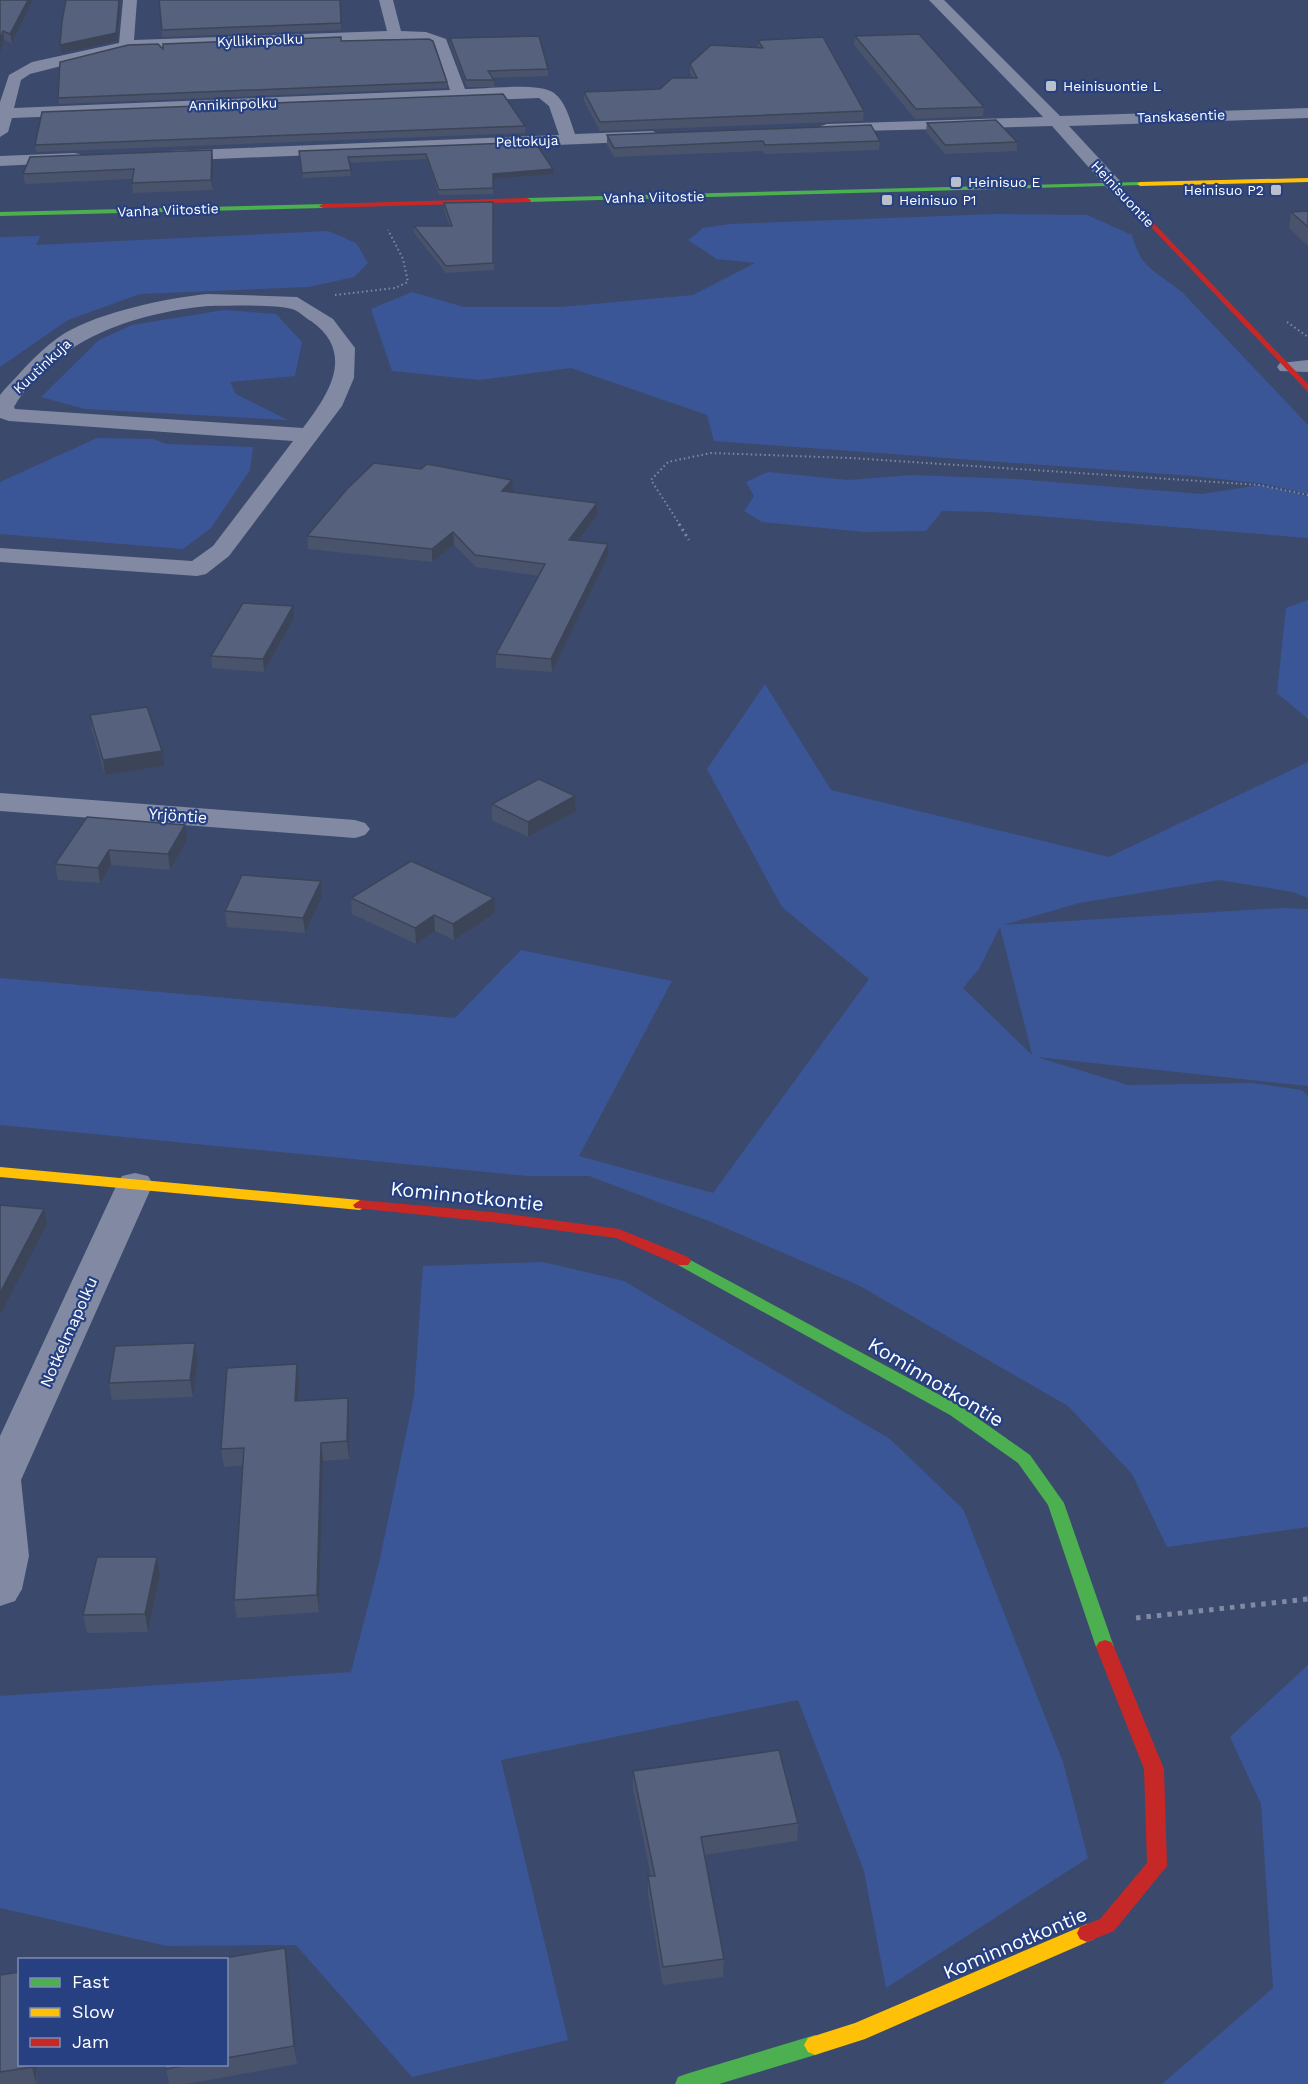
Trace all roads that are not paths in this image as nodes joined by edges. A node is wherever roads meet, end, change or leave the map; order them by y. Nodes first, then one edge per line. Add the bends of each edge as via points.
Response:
1 (130, 0) edge
2 (386, 0) edge
3 (936, 0) edge
4 (394, 35) junction
5 (126, 45) junction
6 (6, 84) edge
7 (459, 94) junction
8 (7, 113) junction
9 (1308, 113) edge
10 (1055, 120) junction
11 (806, 129) edge
12 (0, 132) edge
13 (675, 135) edge
14 (569, 139) junction
15 (150, 156) edge
16 (92, 158) edge
17 (0, 161) edge
18 (1308, 180) edge
19 (1114, 185) junction
20 (0, 214) edge
21 (1308, 366) edge
22 (1287, 367) junction
23 (1308, 389) edge
24 (307, 435) junction
25 (0, 555) edge
26 (0, 802) edge
27 (355, 829) dead end
28 (0, 1172) edge
29 (135, 1184) junction
30 (0, 1480) edge
31 (0, 1589) edge
32 (686, 2084) edge

1 - 5 street
2 - 4 street
3 - 10 street, Heinisuontie
4 - 5 street, Kyllikinpolku
4 - 7 street, Kyllikinpolku via 426,36 441,42
5 - 6 street, Kyllikinpolku via 103,54 31,68
6 - 8 street
7 - 8 street, Annikinpolku
7 - 14 street, Annikinpolku via 551,96
8 - 12 street
9 - 10 street, Tanskasentie
10 - 11 street
10 - 19 street, Heinisuontie
13 - 14 street, Peltokuja
14 - 15 street, Peltokuja
16 - 17 street
18 - 19 street, Vanha Viitostie
19 - 20 street, Vanha Viitostie
19 - 22 street, Heinisuontie
21 - 22 street
22 - 23 street, Heinisuontie
24 - 24 street, Kuutinkuja via 331,406 344,378 345,348 326,322 297,303 188,302 116,320 73,337 3,407 9,415 32,418
24 - 25 street, Kuutinkuja via 221,551 197,568
26 - 27 street, Yrjöntie
28 - 29 street, Kominnotkontie
29 - 30 street, Notkelmapolku
29 - 32 street, Kominnotkontie via 501,1218 619,1234 675,1256 956,1411 1024,1460 1056,1503 1095,1623 1154,1769 1157,1866 1107,1925 858,2032
30 - 31 street, Notkelmapolku via 8,1556

